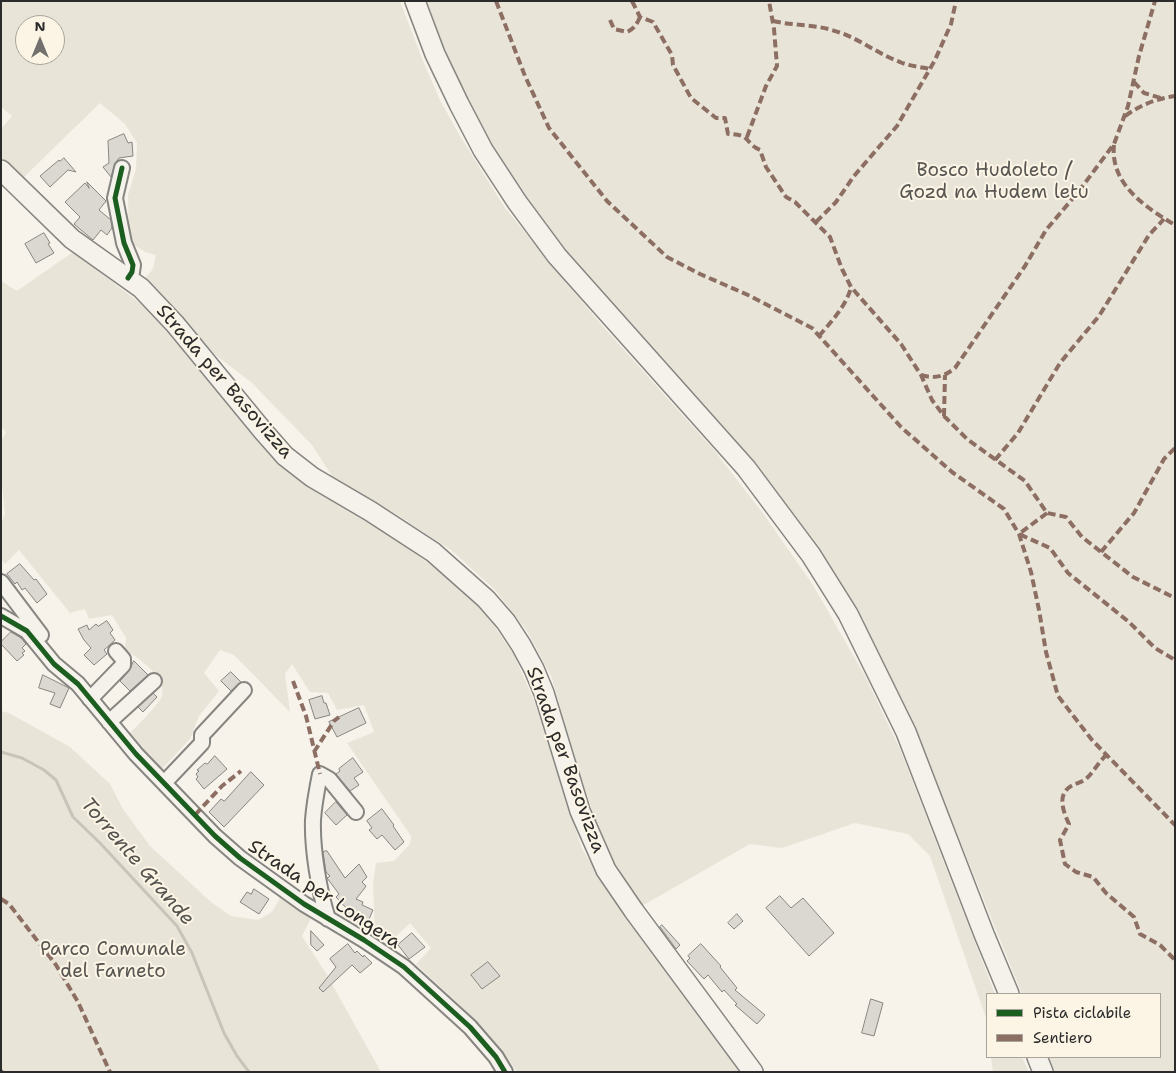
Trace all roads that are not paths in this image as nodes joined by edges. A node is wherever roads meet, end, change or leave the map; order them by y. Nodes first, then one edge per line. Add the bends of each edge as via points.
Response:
1 (414, 1) edge
2 (122, 168) dead end
3 (1, 170) edge
4 (128, 278) junction
5 (1, 582) edge
6 (1, 616) edge
7 (116, 651) dead end
8 (68, 674) junction
9 (154, 680) dead end
10 (244, 690) dead end
11 (90, 699) junction
12 (109, 722) junction
13 (164, 783) junction
14 (356, 812) dead end
15 (328, 919) junction
16 (1009, 993) edge
17 (1037, 1058) edge
18 (505, 1072) edge
19 (753, 1072) edge
20 (1043, 1072) edge

1 - 16 main road via 459,104 483,150 517,202 558,256 746,468 811,555 848,614 906,732
2 - 4 street via 116,198 124,243 133,265
3 - 4 main road, Strada per Basovizza via 72,238
4 - 19 main road, Strada per Basovizza via 175,324 285,456 312,477 433,552 460,574 506,622 534,669 580,811 606,870
5 - 8 street, Strada per Longera
6 - 8 street, Strada per Longera via 27,631 54,664
7 - 11 street via 123,659 123,665
8 - 11 street, Strada per Longera
9 - 12 street
10 - 13 street via 202,735 202,743
11 - 12 street, Strada per Longera
12 - 13 street, Strada per Longera
13 - 15 street, Strada per Longera via 240,858
14 - 15 street, Strada per Longera via 329,779 320,774 313,822 320,894
15 - 18 street, Strada per Longera via 383,952 419,979 470,1027
17 - 20 main road

